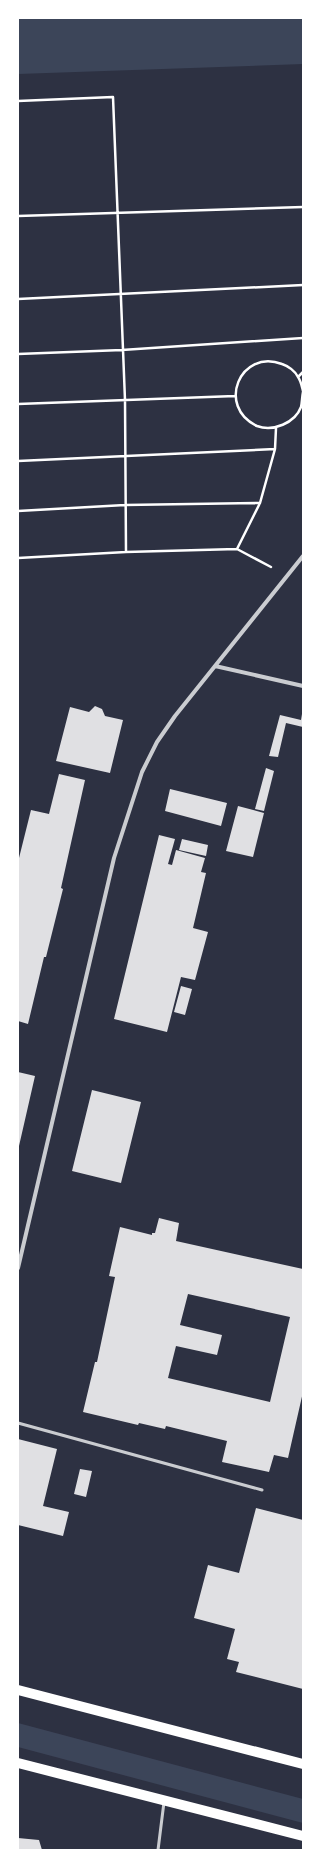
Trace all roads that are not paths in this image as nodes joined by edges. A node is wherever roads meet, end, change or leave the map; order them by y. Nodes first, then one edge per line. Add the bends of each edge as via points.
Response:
1 (303, 556) edge
2 (215, 666) junction
3 (303, 686) edge
4 (18, 1268) edge
5 (18, 1423) edge
6 (262, 1490) dead end
7 (18, 1690) edge
8 (18, 1763) edge
9 (303, 1764) edge
10 (164, 1800) junction
11 (303, 1836) edge
12 (158, 1850) edge

1 - 2 street
2 - 3 street
2 - 4 street via 174,716 142,772 114,858
5 - 6 lane
7 - 9 main road
8 - 10 main road
10 - 11 main road
10 - 12 lane

